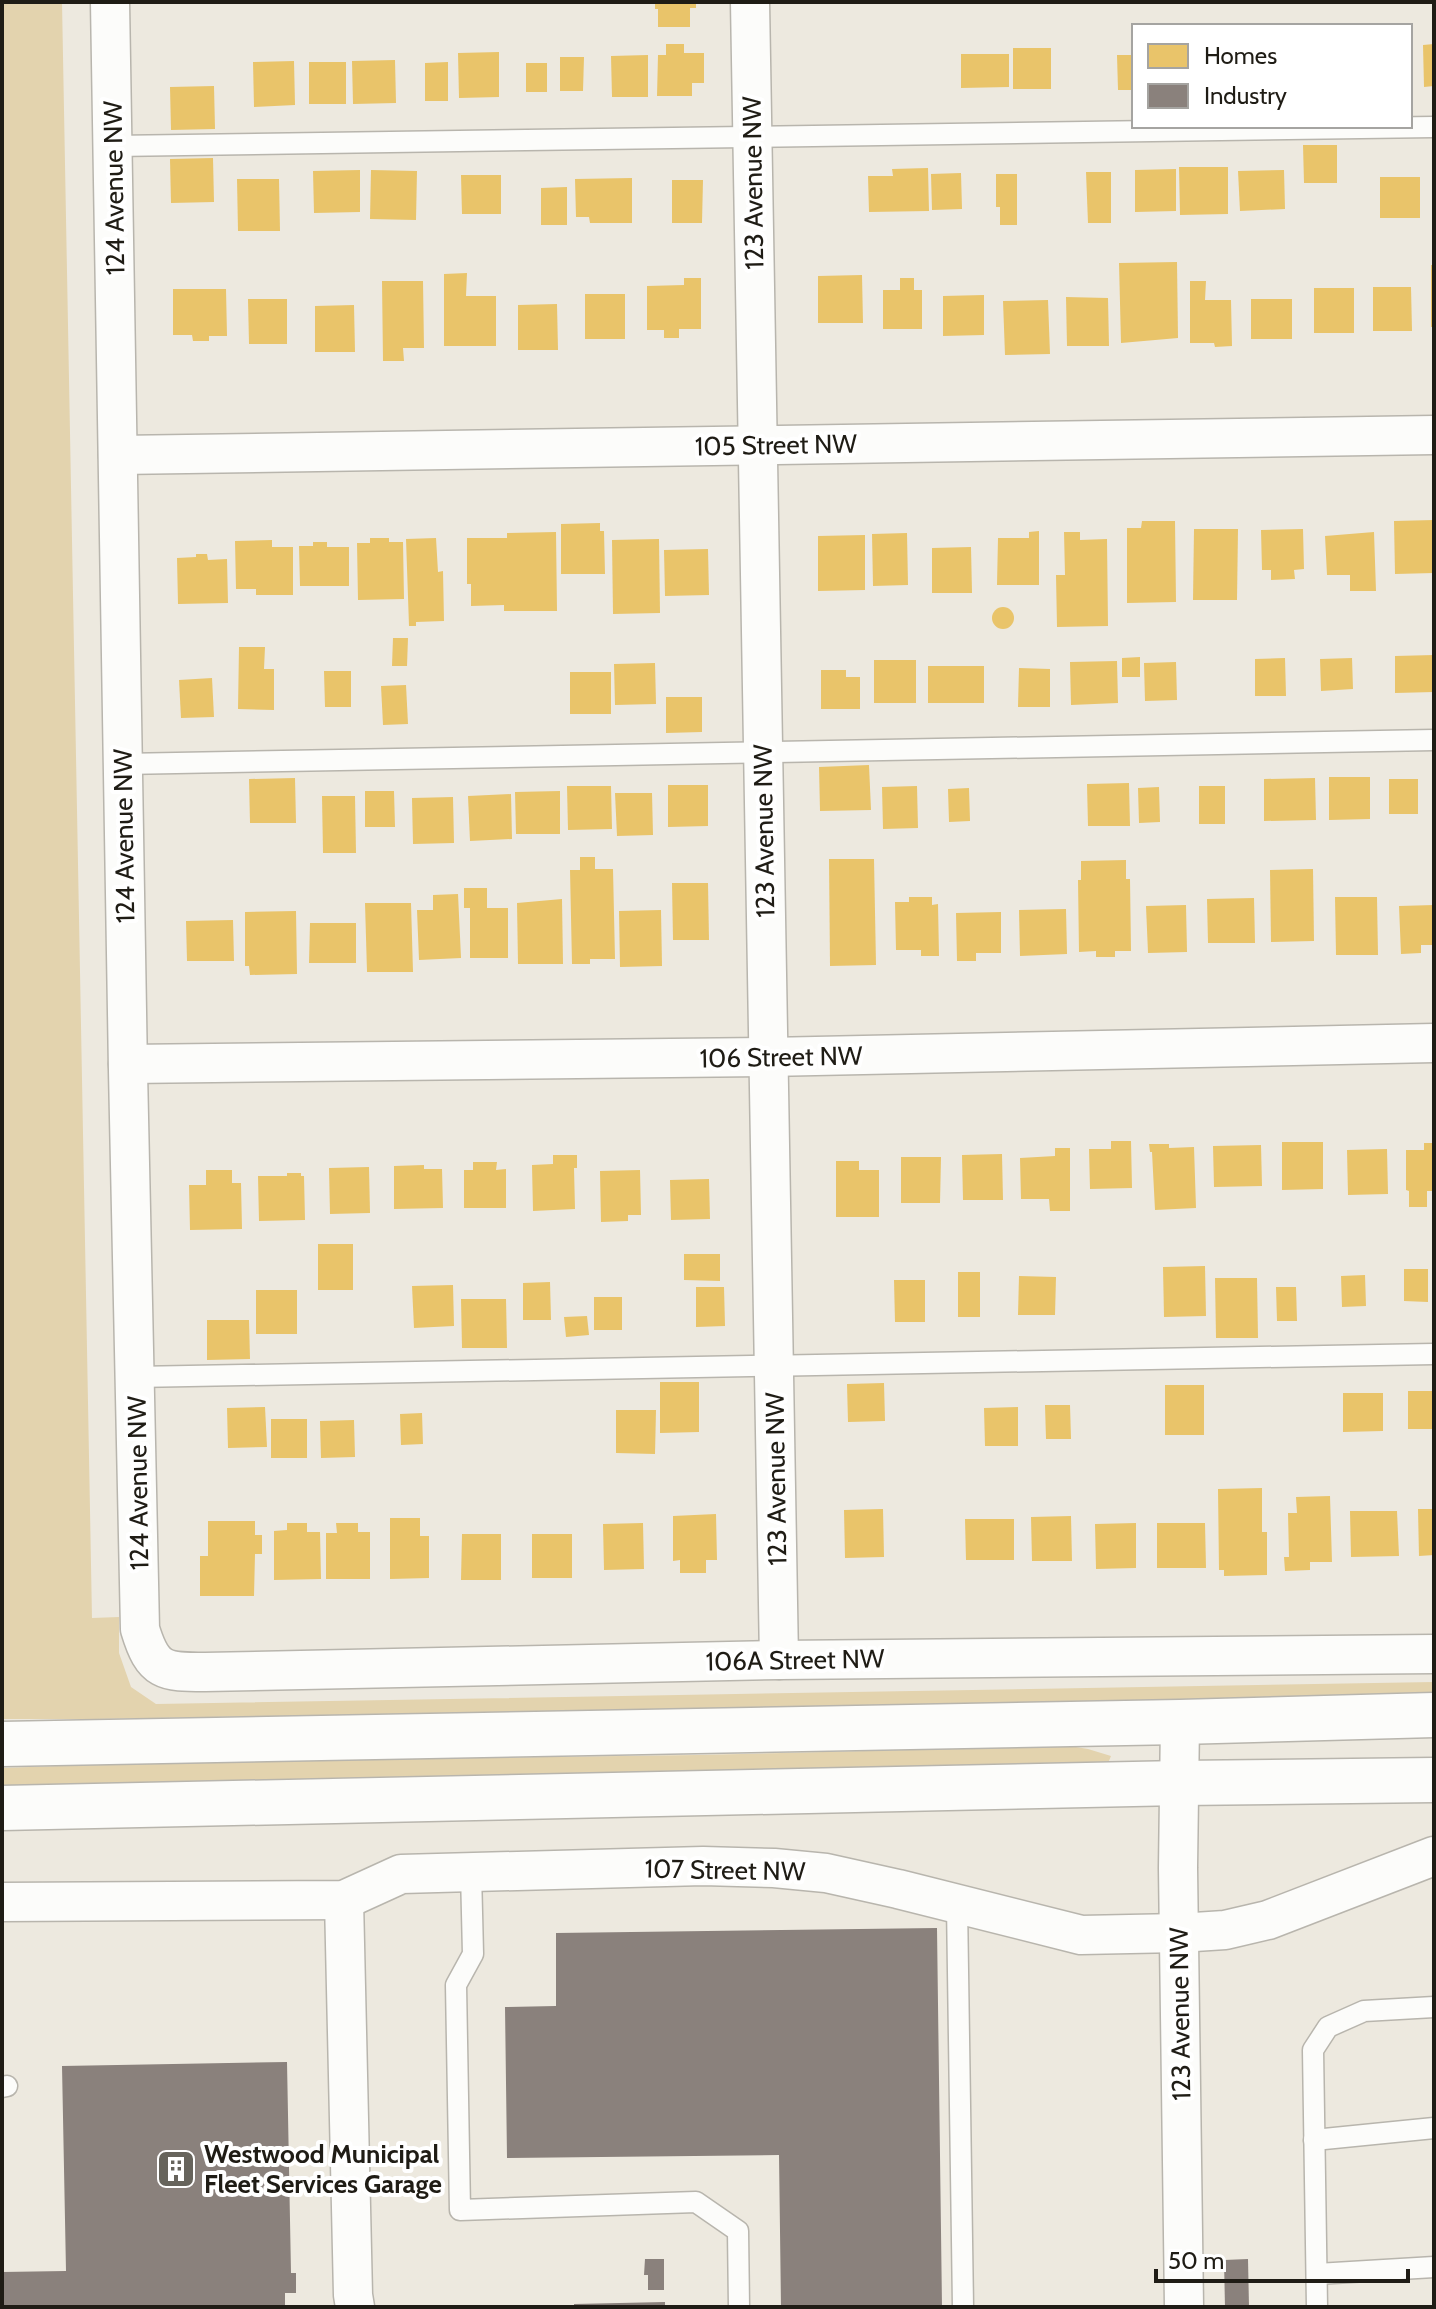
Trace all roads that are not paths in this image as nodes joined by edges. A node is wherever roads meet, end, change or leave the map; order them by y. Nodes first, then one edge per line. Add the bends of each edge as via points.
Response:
1 (110, 2) edge
2 (750, 2) edge
3 (1412, 127) edge
4 (1434, 127) edge
5 (1366, 128) edge
6 (752, 137) junction
7 (113, 146) junction
8 (1434, 435) edge
9 (758, 445) junction
10 (118, 455) junction
11 (1434, 740) edge
12 (763, 752) junction
13 (123, 764) junction
14 (1434, 1043) edge
15 (768, 1057) junction
16 (128, 1064) junction
17 (1434, 1354) edge
18 (774, 1367) junction
19 (135, 1377) junction
20 (1434, 1654) edge
21 (779, 1660) junction
22 (157, 1665) joint
23 (1434, 1715) edge
24 (1180, 1722) junction
25 (2, 1744) edge
26 (1434, 1780) edge
27 (1180, 1783) junction
28 (2, 1808) edge
29 (1434, 1856) edge
30 (471, 1872) junction
31 (344, 1900) junction
32 (2, 1902) edge
33 (957, 1904) junction
34 (1179, 1933) junction
35 (1434, 2007) edge
36 (1434, 2128) edge
37 (1314, 2140) junction
38 (1434, 2267) edge
39 (1317, 2274) junction
40 (355, 2307) edge
41 (739, 2307) edge
42 (963, 2307) edge
43 (1184, 2307) edge
44 (1317, 2307) edge

1 - 7 street, 124 Avenue NW
2 - 6 street, 123 Avenue NW
3 - 4 lane
5 - 6 lane
6 - 7 lane
6 - 9 street, 123 Avenue NW
7 - 10 street, 124 Avenue NW
8 - 9 street, 105 Street NW
9 - 10 street, 105 Street NW
9 - 12 street, 123 Avenue NW
10 - 13 street, 124 Avenue NW
11 - 12 lane
12 - 13 lane
12 - 15 street, 123 Avenue NW
13 - 16 street, 124 Avenue NW
14 - 15 street, 106 Street NW
15 - 16 street, 106 Street NW
15 - 18 street, 123 Avenue NW
16 - 19 street, 124 Avenue NW
17 - 18 lane
18 - 19 lane
18 - 21 street, 123 Avenue NW
19 - 22 street, 124 Avenue NW via 140,1629
20 - 21 street, 106A Street NW
21 - 22 street, 106A Street NW via 190,1672
23 - 24 main road
24 - 25 main road
24 - 27 street, 123 Avenue NW
26 - 27 main road
27 - 28 main road
27 - 34 street, 123 Avenue NW
29 - 34 street, 107 Street NW via 1268,1920
30 - 31 street, 107 Street NW via 401,1874
30 - 33 street, 107 Street NW via 774,1868 826,1873
30 - 41 lane via 473,1954 456,1985 460,2210 696,2202 738,2231
31 - 32 street, 107 Street NW
31 - 40 street
33 - 34 street, 107 Street NW via 1081,1935
33 - 42 lane
34 - 43 street, 123 Avenue NW
35 - 37 lane via 1364,2011 1328,2027 1313,2050
36 - 37 lane
37 - 39 lane
38 - 39 lane
39 - 44 lane

